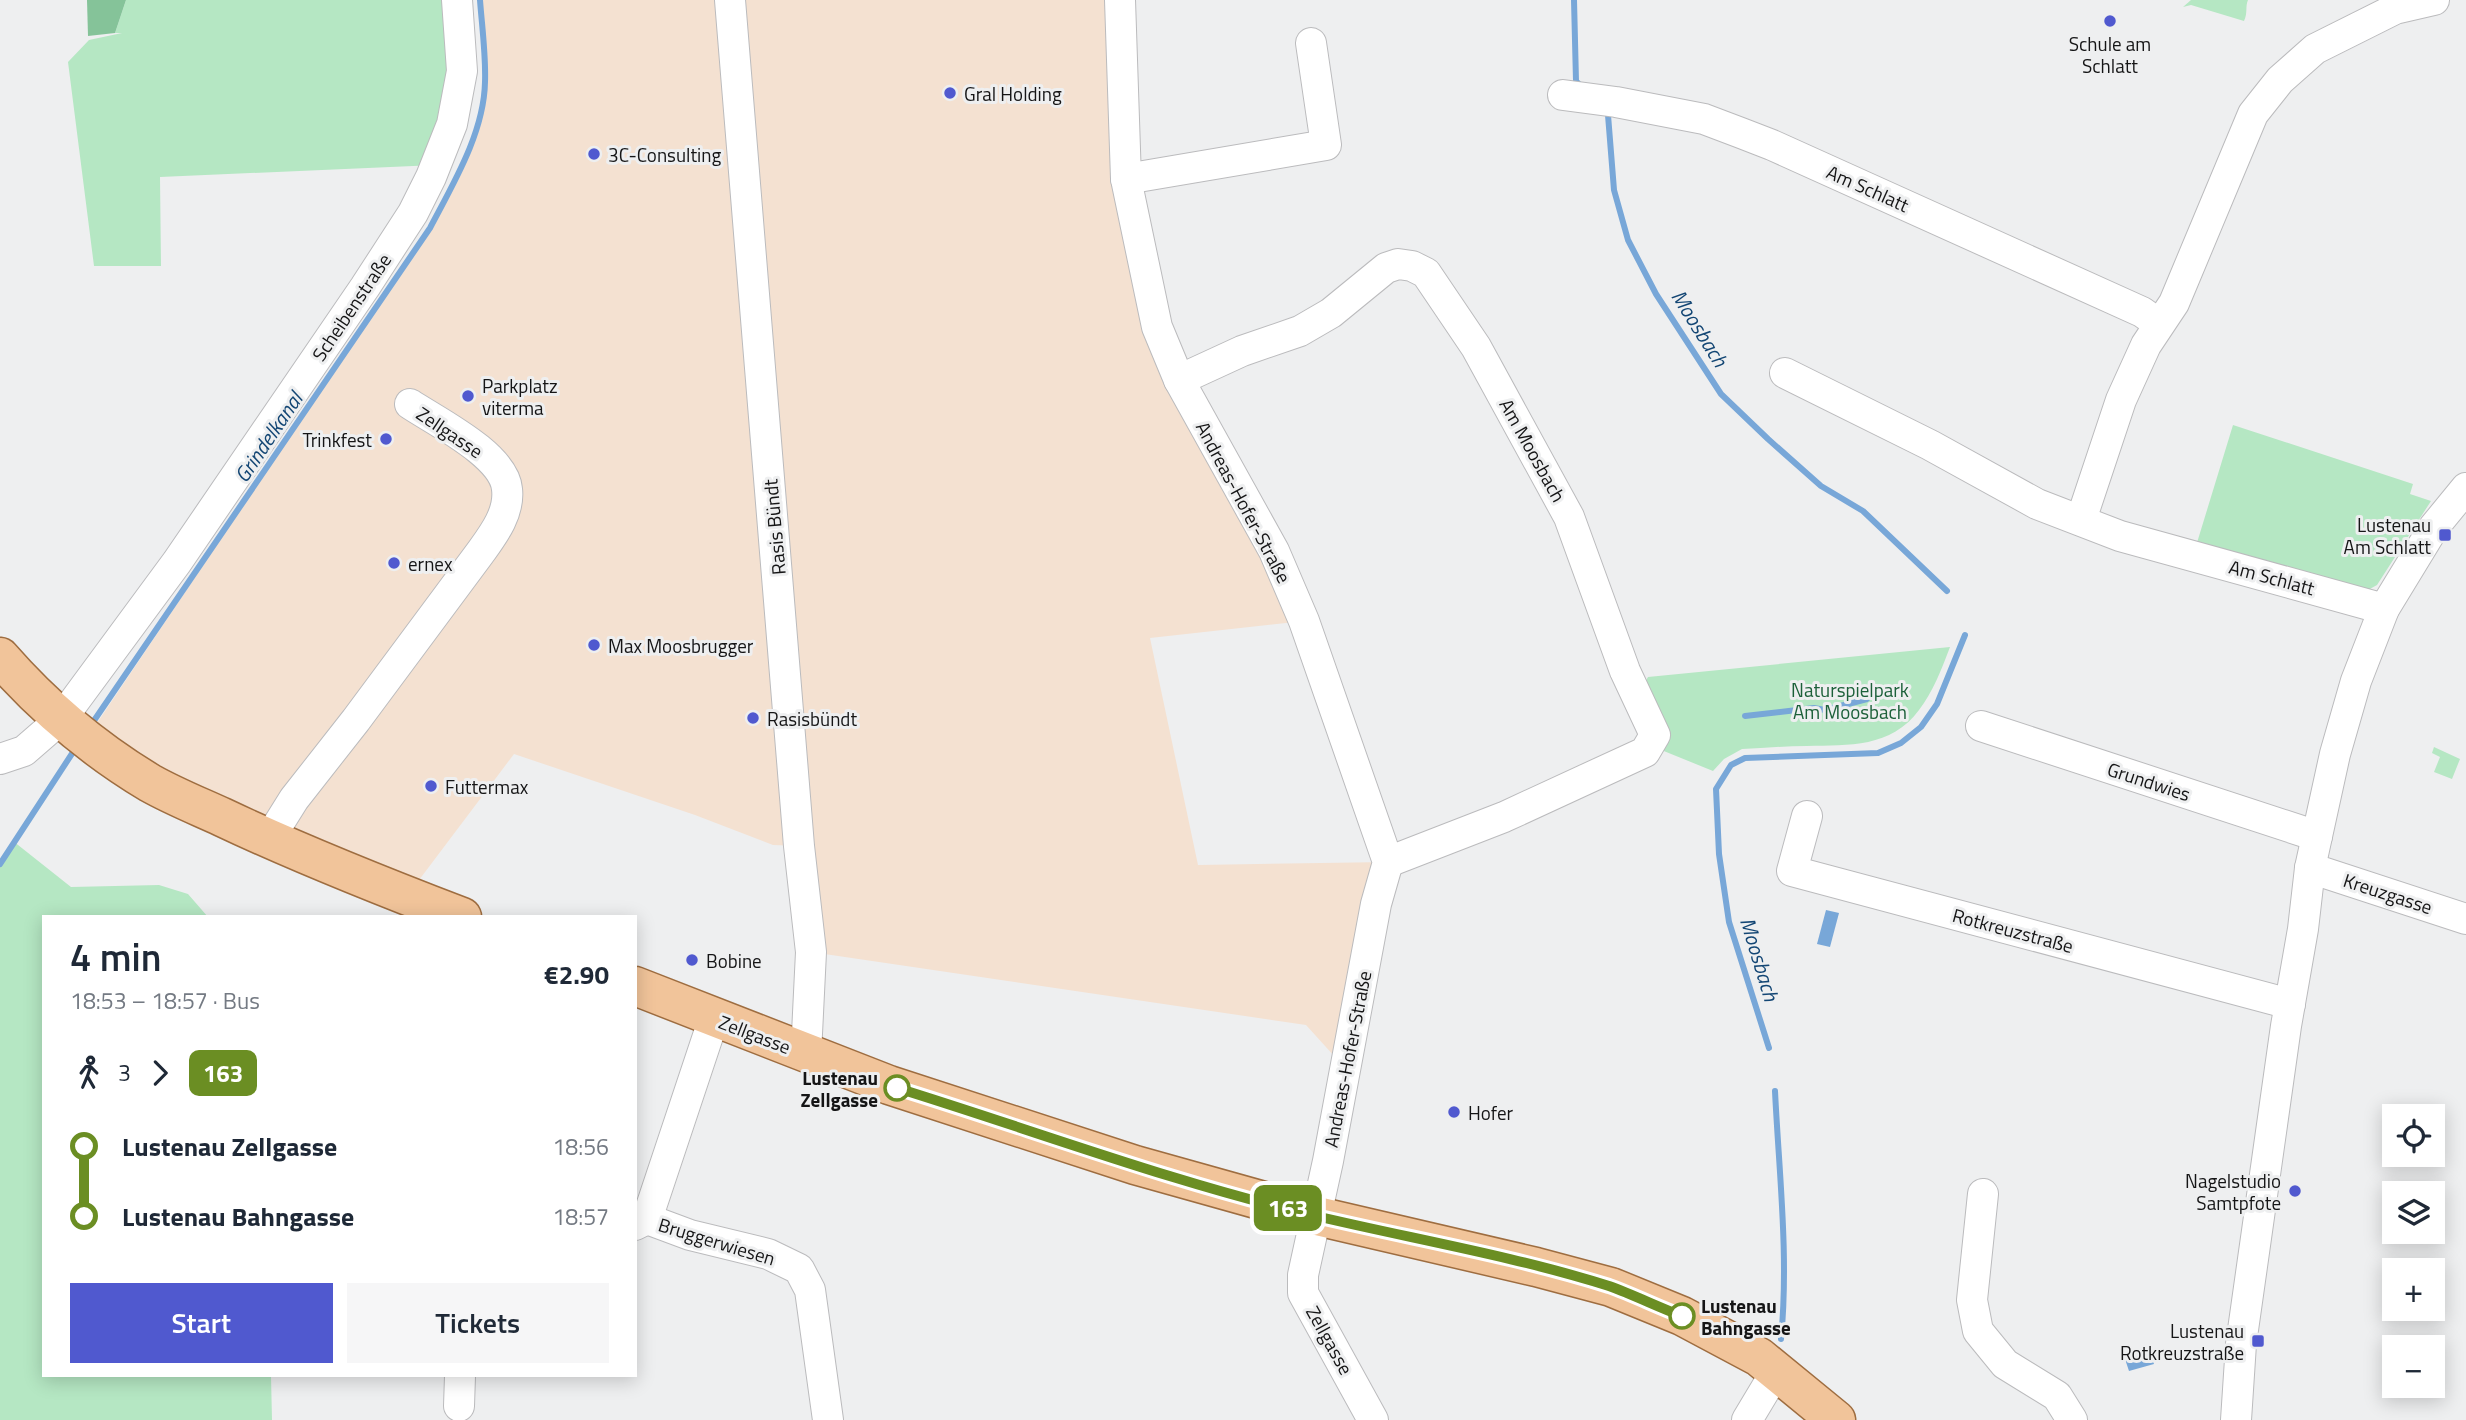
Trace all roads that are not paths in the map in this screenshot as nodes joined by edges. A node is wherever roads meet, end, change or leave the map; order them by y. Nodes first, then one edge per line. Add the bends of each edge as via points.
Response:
1 (457, 0) edge
2 (730, 0) edge
3 (1120, 0) edge
4 (2434, 0) edge
5 (2392, 5) edge
6 (1311, 43) dead end
7 (1563, 95) dead end
8 (1126, 180) junction
9 (2159, 324) junction
10 (1785, 373) dead end
11 (1179, 380) junction
12 (410, 404) dead end
13 (2466, 488) edge
14 (2081, 520) junction
15 (2384, 609) junction
16 (0, 656) edge
17 (62, 718) junction
18 (1981, 726) dead end
19 (0, 759) edge
20 (1807, 816) dead end
21 (2317, 836) junction
22 (269, 839) junction
23 (1388, 862) junction
24 (2310, 868) junction
25 (457, 915) edge
26 (2466, 919) edge
27 (637, 987) edge
28 (2290, 1004) junction
29 (714, 1018) junction
30 (806, 1054) junction
31 (1983, 1194) dead end
32 (1317, 1216) junction
33 (641, 1222) edge
34 (1777, 1370) junction
35 (460, 1377) edge
36 (459, 1406) dead end
37 (828, 1420) edge
38 (1373, 1420) edge
39 (1747, 1420) edge
40 (1836, 1420) edge
41 (2072, 1420) edge
42 (2236, 1420) edge

1 - 17 street, Scheibenstraße via 462,71 452,124 413,213 177,562
2 - 30 street, Rasis Bündt via 810,941
3 - 8 street, Andreas-Hofer-Straße
4 - 5 street
5 - 9 street via 2315,49 2280,80 2253,114 2174,303
6 - 8 street via 1326,145
7 - 9 street, Am Schlatt via 1704,119 1772,145 2143,312
8 - 11 street, Andreas-Hofer-Straße via 1157,327
9 - 14 street via 2121,400
10 - 14 street, Am Schlatt via 1930,445 2002,487
11 - 23 street, Andreas-Hofer-Straße via 1274,551 1304,621
11 - 23 street, Am Moosbach via 1300,331 1331,313 1386,268 1412,266 1426,274 1476,347 1569,517 1625,671 1655,735 1645,752 1504,817
12 - 22 street, Zellgasse via 500,468 507,488 505,508 480,553 294,799
13 - 15 street via 2434,527
14 - 15 street, Am Schlatt via 2120,536
15 - 21 street via 2353,692
16 - 17 main road
17 - 19 street via 24,751
17 - 22 main road via 150,783
18 - 21 street, Grundwies
20 - 28 street, Rotkreuzstraße via 1792,871
21 - 24 street
22 - 25 main road
23 - 32 street, Andreas-Hofer-Straße via 1376,904
24 - 26 street, Kreuzgasse
24 - 28 street
27 - 29 main road, Zellgasse
28 - 42 street via 2241,1344
29 - 30 main road, Zellgasse
29 - 33 street, Bruggerwiesen
30 - 32 main road, Zellgasse via 1135,1165
31 - 41 street via 1972,1300 1978,1331 2005,1364 2057,1396
32 - 34 main road, Zellgasse via 1611,1287 1682,1316
32 - 38 street, Zellgasse via 1305,1260 1303,1293
33 - 37 street, Bruggerwiesen via 768,1254 799,1269 810,1290
34 - 39 street
34 - 40 main road, Zellgasse
35 - 36 street

